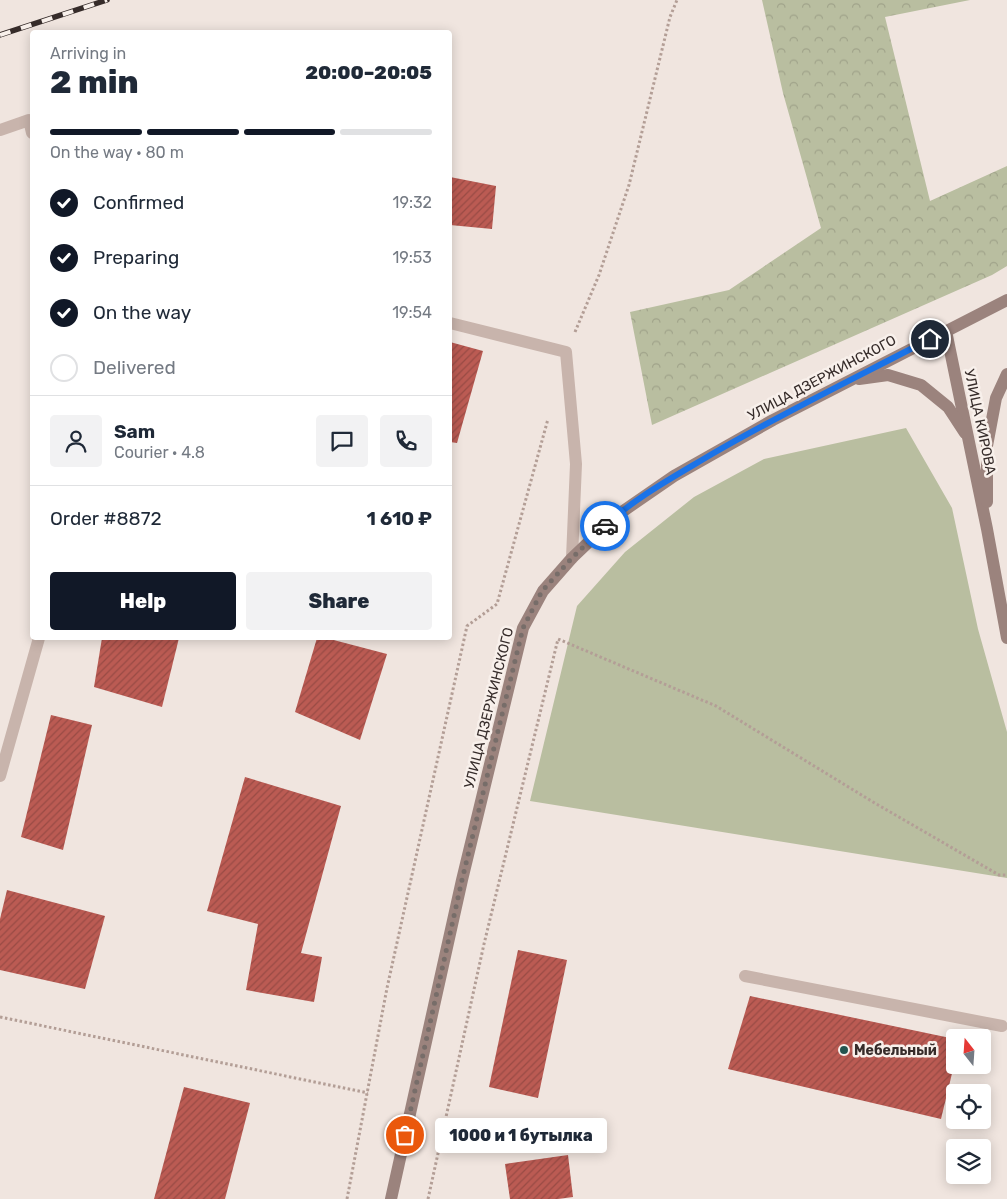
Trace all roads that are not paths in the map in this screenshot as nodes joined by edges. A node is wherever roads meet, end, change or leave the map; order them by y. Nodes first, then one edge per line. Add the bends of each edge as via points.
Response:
1 (30, 124) edge
2 (0, 130) edge
3 (1007, 300) edge
4 (452, 324) edge
5 (946, 331) junction
6 (1007, 374) edge
7 (849, 380) junction
8 (969, 439) junction
9 (987, 529) junction
10 (572, 558) junction
11 (1007, 638) edge
12 (37, 640) edge
13 (0, 776) edge
14 (745, 976) dead end
15 (1005, 1027) edge
16 (391, 1199) edge

1 - 2 street via 29,120
3 - 5 main road, УЛИЦА ДЗЕРЖИНСКОГО
4 - 10 street via 566,352 576,464
5 - 7 main road, УЛИЦА ДЗЕРЖИНСКОГО
5 - 8 main road, УЛИЦА КИРОВА
6 - 9 main road via 996,398 987,446
7 - 8 main road via 888,375 922,384 948,407
7 - 10 main road, УЛИЦА ДЗЕРЖИНСКОГО via 674,476 616,516
8 - 9 main road, УЛИЦА КИРОВА
9 - 11 main road, УЛИЦА КИРОВА
10 - 16 main road, УЛИЦА ДЗЕРЖИНСКОГО via 542,591 523,628 462,880
12 - 13 street
14 - 15 street

